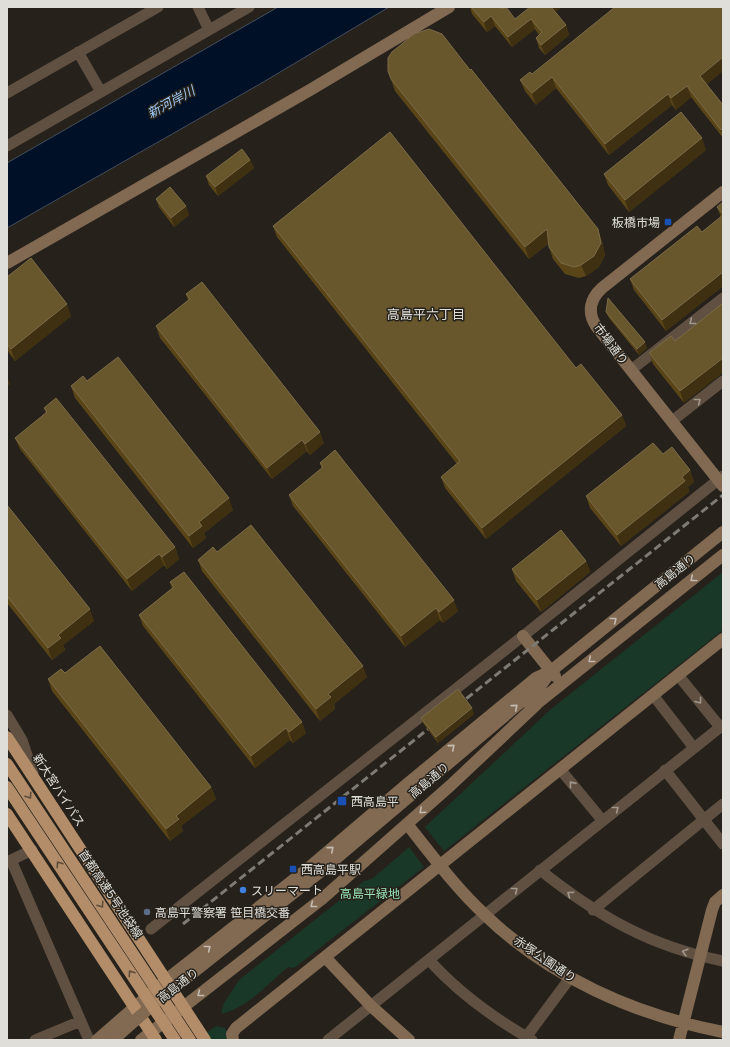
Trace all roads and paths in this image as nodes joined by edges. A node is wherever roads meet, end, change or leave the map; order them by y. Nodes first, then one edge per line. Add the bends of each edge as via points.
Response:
1 (134, 7) edge
2 (158, 7) edge
3 (198, 7) edge
4 (249, 7) edge
5 (449, 7) edge
6 (140, 17) junction
7 (209, 30) junction
8 (78, 52) junction
9 (101, 92) junction
10 (7, 93) edge
11 (7, 146) edge
12 (723, 192) edge
13 (7, 263) edge
14 (723, 298) edge
15 (631, 370) junction
16 (723, 381) edge
17 (672, 421) junction
18 (721, 481) edge
19 (723, 532) edge
20 (723, 554) edge
21 (523, 636) junction
22 (723, 639) edge
23 (551, 671) junction
24 (678, 675) junction
25 (561, 684) junction
26 (653, 695) junction
27 (536, 705) junction
28 (7, 715) edge
29 (721, 726) edge
30 (7, 737) edge
31 (694, 748) junction
32 (7, 764) edge
33 (560, 769) junction
34 (665, 770) junction
35 (35, 779) junction
36 (7, 787) edge
37 (723, 804) edge
38 (7, 814) edge
39 (602, 820) junction
40 (704, 820) junction
41 (407, 824) junction
42 (723, 844) edge
43 (32, 850) junction
44 (9, 861) edge
45 (439, 865) junction
46 (540, 870) junction
47 (328, 871) junction
48 (723, 895) edge
49 (593, 910) junction
50 (485, 915) junction
51 (151, 929) dead end
52 (700, 956) junction
53 (325, 957) junction
54 (429, 960) junction
55 (723, 961) edge
56 (570, 978) junction
57 (166, 980) junction
58 (183, 1006) junction
59 (371, 1006) junction
60 (134, 1007) junction
61 (81, 1021) junction
62 (683, 1024) junction
63 (723, 1032) edge
64 (149, 1037) edge
65 (527, 1039) edge
66 (35, 1040) edge
67 (89, 1040) edge
68 (97, 1040) edge
69 (113, 1040) edge
70 (123, 1040) edge
71 (176, 1040) edge
72 (190, 1040) edge
73 (205, 1040) edge
74 (233, 1040) edge
75 (328, 1040) edge
76 (409, 1040) edge
77 (679, 1040) edge

1 - 6 street
2 - 6 street
3 - 7 street
4 - 7 street
5 - 13 main road via 310,90
6 - 8 street
7 - 9 street
8 - 9 street
8 - 10 street
9 - 11 street
12 - 15 main road, 市場通り via 602,288 593,298 590,309 593,321
14 -> 15 street
15 - 17 main road, 市場通り
17 -> 16 street
17 - 18 main road, 市場通り
18 - 21 street
23 -> 19 main road, 高島通り
20 -> 25 main road, 高島通り
21 - 23 main road
21 - 51 street
22 - 24 main road
23 - 25 main road
47 -> 23 main road, 高島通り via 541,685
57 -> 23 main road via 306,870 536,678
24 - 26 main road
24 -> 29 street
25 - 27 main road, 高島通り
26 - 31 street
26 - 33 main road
27 -> 41 main road
27 - 47 main road, 高島通り via 477,747
28 - 35 street via 22,740
29 - 31 street
30 - 35 highway, 新大宮バイパス
31 - 34 street
32 -> 72 highway, 首都高速5号池袋線, bridge
39 -> 33 street
33 - 45 main road
39 -> 34 street
34 - 40 street
35 - 57 highway, 新大宮バイパス
71 -> 36 highway, bridge
37 - 40 street
38 - 43 highway
39 - 46 street
40 - 42 street
40 - 49 street
41 - 45 main road, 赤塚公園通り
41 -> 58 main road via 324,898
43 - 44 street
43 - 60 highway
44 - 61 street
45 - 50 main road, 赤塚公園通り
45 - 53 main road
49 -> 46 street
50 -> 46 street
47 - 69 main road, 高島通り, bridge via 156,1002
47 - 70 main road, 高島通り, bridge
48 - 52 main road via 715,902
52 -> 49 street via 648,939
50 - 54 street
50 - 56 main road, 赤塚公園通り via 526,949
52 - 55 street
52 - 62 main road
53 - 59 main road
53 - 74 main road via 236,1028 232,1034
54 - 59 street
54 - 65 street via 479,1005
56 - 62 main road, 赤塚公園通り via 617,1001
56 - 65 street
57 - 58 highway, 新大宮バイパス
57 - 60 main road
58 - 64 main road
58 - 73 highway, 新大宮バイパス
59 - 75 street
59 - 76 main road
60 - 64 highway
60 - 68 main road
61 - 66 street
61 - 67 street
62 - 63 main road, 赤塚公園通り
62 - 77 main road

